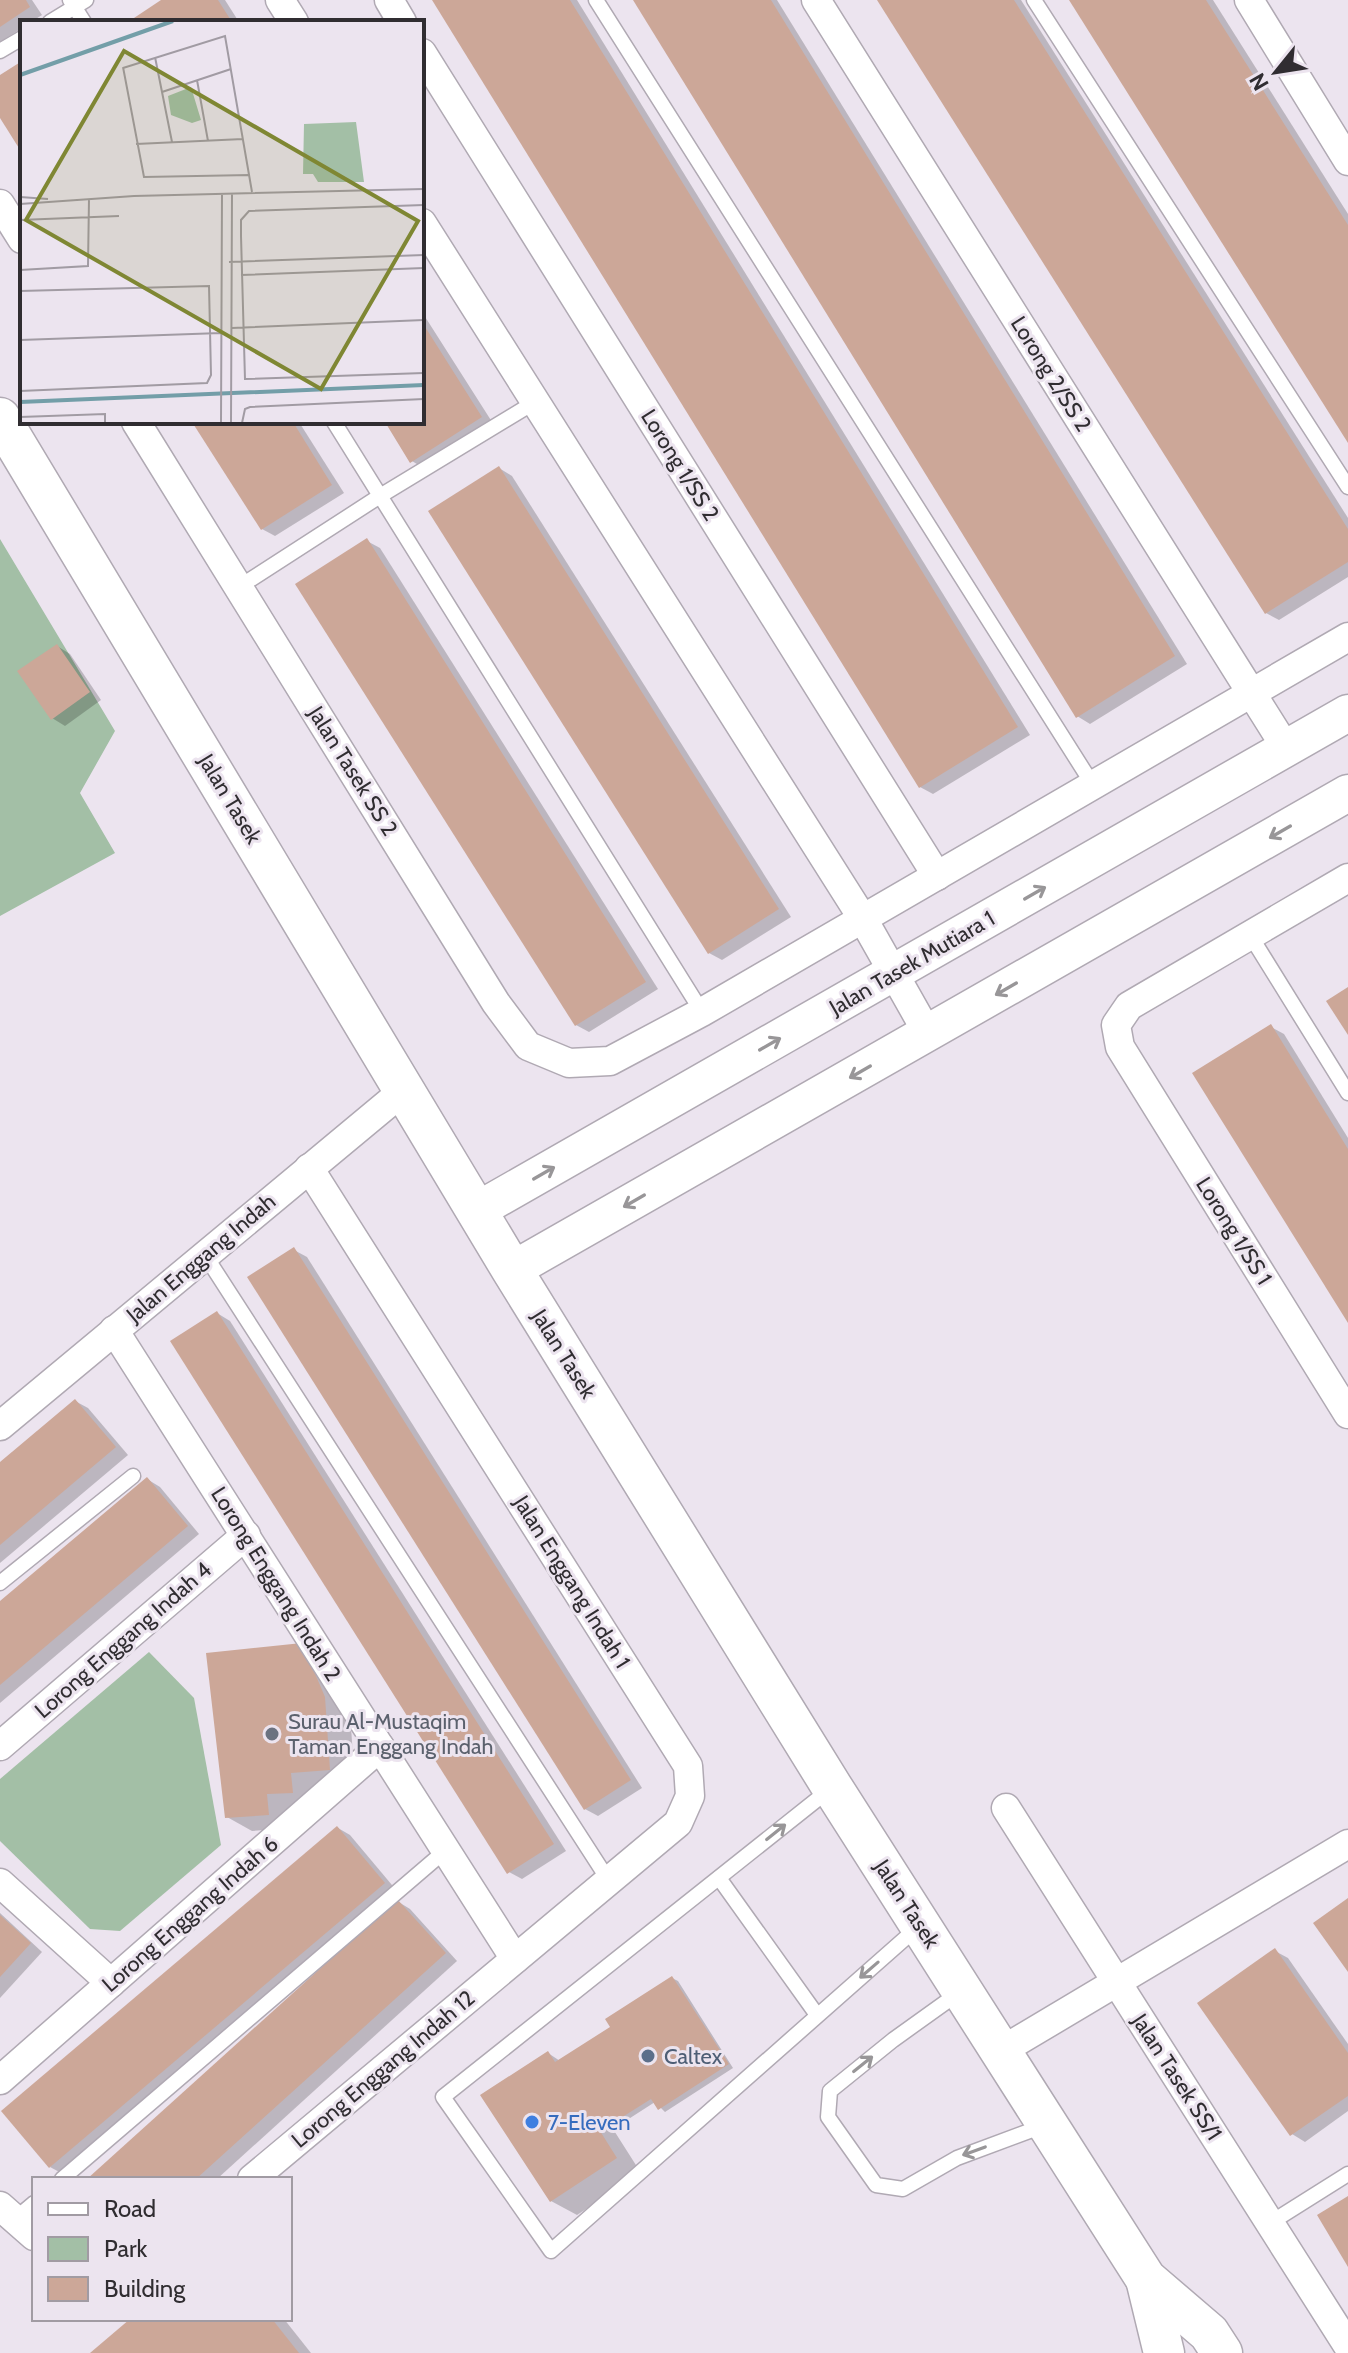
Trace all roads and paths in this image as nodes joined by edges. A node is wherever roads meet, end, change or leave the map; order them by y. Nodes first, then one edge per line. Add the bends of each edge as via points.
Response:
1 (280, 0) edge
2 (389, 0) edge
3 (596, 0) edge
4 (816, 0) edge
5 (1034, 0) edge
6 (1249, 0) edge
7 (77, 3) edge
8 (53, 20) edge
9 (293, 20) edge
10 (401, 20) edge
11 (20, 39) edge
12 (0, 51) edge
13 (424, 56) edge
14 (1348, 161) edge
15 (0, 204) edge
16 (424, 226) edge
17 (20, 236) edge
18 (535, 402) junction
19 (0, 418) edge
20 (137, 424) edge
21 (335, 424) edge
22 (1348, 487) edge
23 (380, 496) junction
24 (239, 587) junction
25 (1348, 637) edge
26 (1251, 693) junction
27 (1348, 713) edge
28 (1286, 748) junction
29 (1093, 785) junction
30 (1348, 793) edge
31 (937, 876) junction
32 (1348, 878) edge
33 (863, 919) junction
34 (1250, 935) junction
35 (894, 974) junction
36 (702, 1012) junction
37 (928, 1034) junction
38 (403, 1091) junction
39 (1348, 1093) edge
40 (309, 1168) junction
41 (476, 1211) junction
42 (205, 1255) junction
43 (512, 1270) junction
44 (114, 1330) junction
45 (1348, 1414) edge
46 (0, 1426) edge
47 (133, 1476) dead end
48 (246, 1535) junction
49 (0, 1583) edge
50 (0, 1746) edge
51 (380, 1747) junction
52 (832, 1787) junction
53 (1006, 1808) dead end
54 (1348, 1844) edge
55 (446, 1850) junction
56 (719, 1878) junction
57 (609, 1881) junction
58 (0, 1883) edge
59 (921, 1925) junction
60 (515, 1959) junction
61 (1115, 1982) junction
62 (111, 1983) junction
63 (962, 1990) junction
64 (817, 2015) junction
65 (1001, 2051) junction
66 (8, 2069) edge
67 (1047, 2124) junction
68 (1348, 2174) edge
69 (64, 2177) edge
70 (254, 2177) edge
71 (1270, 2223) junction
72 (1146, 2279) junction
73 (1348, 2346) edge
74 (1164, 2353) edge
75 (1222, 2353) edge

1 - 9 street
2 - 10 street
3 - 29 lane
4 - 26 street, Lorong 2/SS 2
5 - 22 lane
6 - 14 street
7 - 8 lane
11 - 12 lane
13 - 31 street, Lorong 1/SS 2
15 - 17 street
16 - 18 street
18 - 23 lane
18 - 33 street
19 - 38 main road, Jalan Tasek
20 - 24 street, Jalan Tasek SS 2
21 - 23 lane
23 - 24 lane
23 - 36 lane
24 - 36 street, Jalan Tasek SS 2 via 496,1003 528,1046 569,1063 610,1061
25 - 26 street
26 - 28 street, Lorong 2/SS 2
26 - 29 street
27 - 28 street, Jalan Tasek Mutiara 1
35 -> 28 street, Jalan Tasek Mutiara 1
29 - 31 street
30 -> 37 street
31 - 33 street
32 - 34 street
33 - 35 street
33 - 36 street
34 - 39 lane
34 - 45 street, Lorong 1/SS 1 via 1129,1006 1116,1025 1120,1047
35 - 37 street
41 -> 35 street, Jalan Tasek Mutiara 1
37 -> 43 street
38 - 40 street, Jalan Enggang Indah
38 - 41 main road, Jalan Tasek
40 - 42 street, Jalan Enggang Indah
40 - 57 street, Jalan Enggang Indah 1 via 688,1766 690,1796 678,1823
41 - 43 main road, Jalan Tasek
42 - 44 street, Jalan Enggang Indah
42 - 57 lane
43 - 52 main road, Jalan Tasek
44 - 46 street, Jalan Enggang Indah
44 - 48 street, Lorong Enggang Indah 2
47 - 49 lane
48 - 50 street, Lorong Enggang Indah 4
48 - 51 street, Lorong Enggang Indah 2
51 - 55 street, Lorong Enggang Indah 2
51 - 62 street, Lorong Enggang Indah 6
56 -> 52 lane
52 - 59 main road, Jalan Tasek
53 - 61 street, Jalan Tasek SS/1
54 - 61 street
55 - 60 street, Lorong Enggang Indah 2
55 - 69 lane
56 - 64 lane
56 - 64 lane via 443,2097 551,2251
57 - 60 street, Jalan Enggang Indah 1
58 - 62 street
59 - 63 main road, Jalan Tasek
59 -> 64 lane
60 - 70 street, Lorong Enggang Indah 12
61 - 65 street
61 - 71 street, Jalan Tasek SS/1
62 - 66 street, Lorong Enggang Indah 6
63 - 65 main road, Jalan Tasek
67 -> 63 lane via 957,2158 903,2189 876,2185 828,2117 830,2091
65 - 67 main road, Jalan Tasek
67 - 72 main road, Jalan Tasek
68 - 71 lane
71 - 73 street, Jalan Tasek SS/1
72 - 74 main road, Jalan Tasek
72 - 75 main road, Jalan Tasek via 1209,2333

